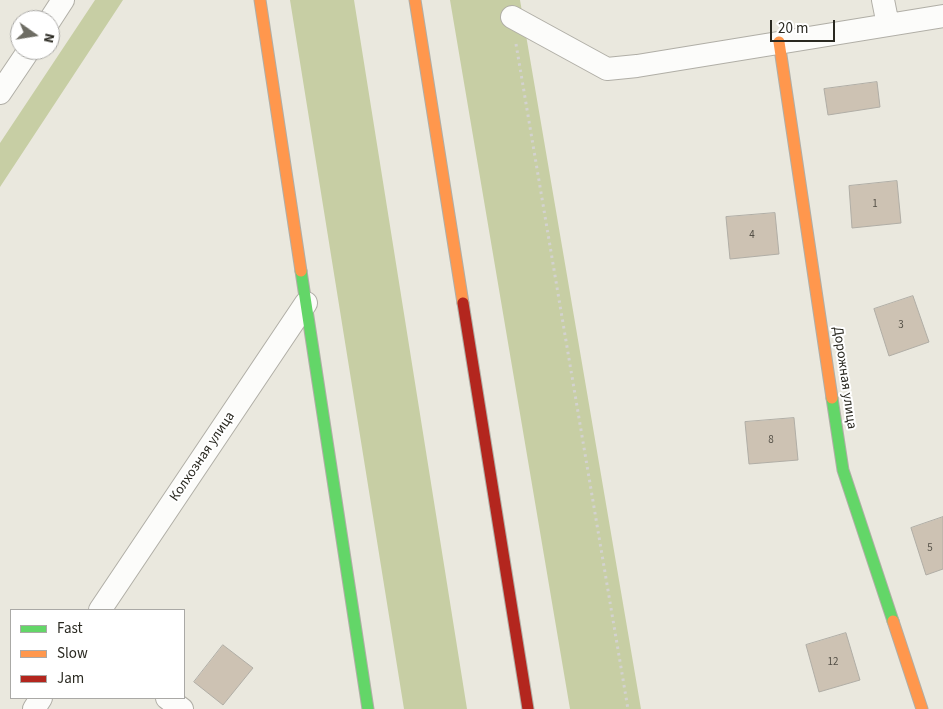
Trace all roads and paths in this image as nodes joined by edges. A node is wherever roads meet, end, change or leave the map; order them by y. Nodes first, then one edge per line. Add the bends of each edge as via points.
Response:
1 (260, 0) edge
2 (415, 0) edge
3 (883, 0) edge
4 (943, 16) edge
5 (512, 17) joint
6 (888, 25) junction
7 (779, 42) junction
8 (22, 60) edge
9 (0, 93) edge
10 (306, 303) junction
11 (101, 609) edge
12 (168, 699) edge
13 (182, 709) edge
14 (368, 709) edge
15 (528, 709) edge
16 (628, 709) edge
17 (922, 709) edge

1 - 10 street
2 - 15 street
3 - 6 street
4 - 6 street
5 - 7 street via 607,69
5 - 16 path
6 - 7 street
7 - 17 street, Дорожная улица via 843,470
8 - 9 street
10 - 11 street, Колхозная улица
10 - 14 street
12 - 13 street

